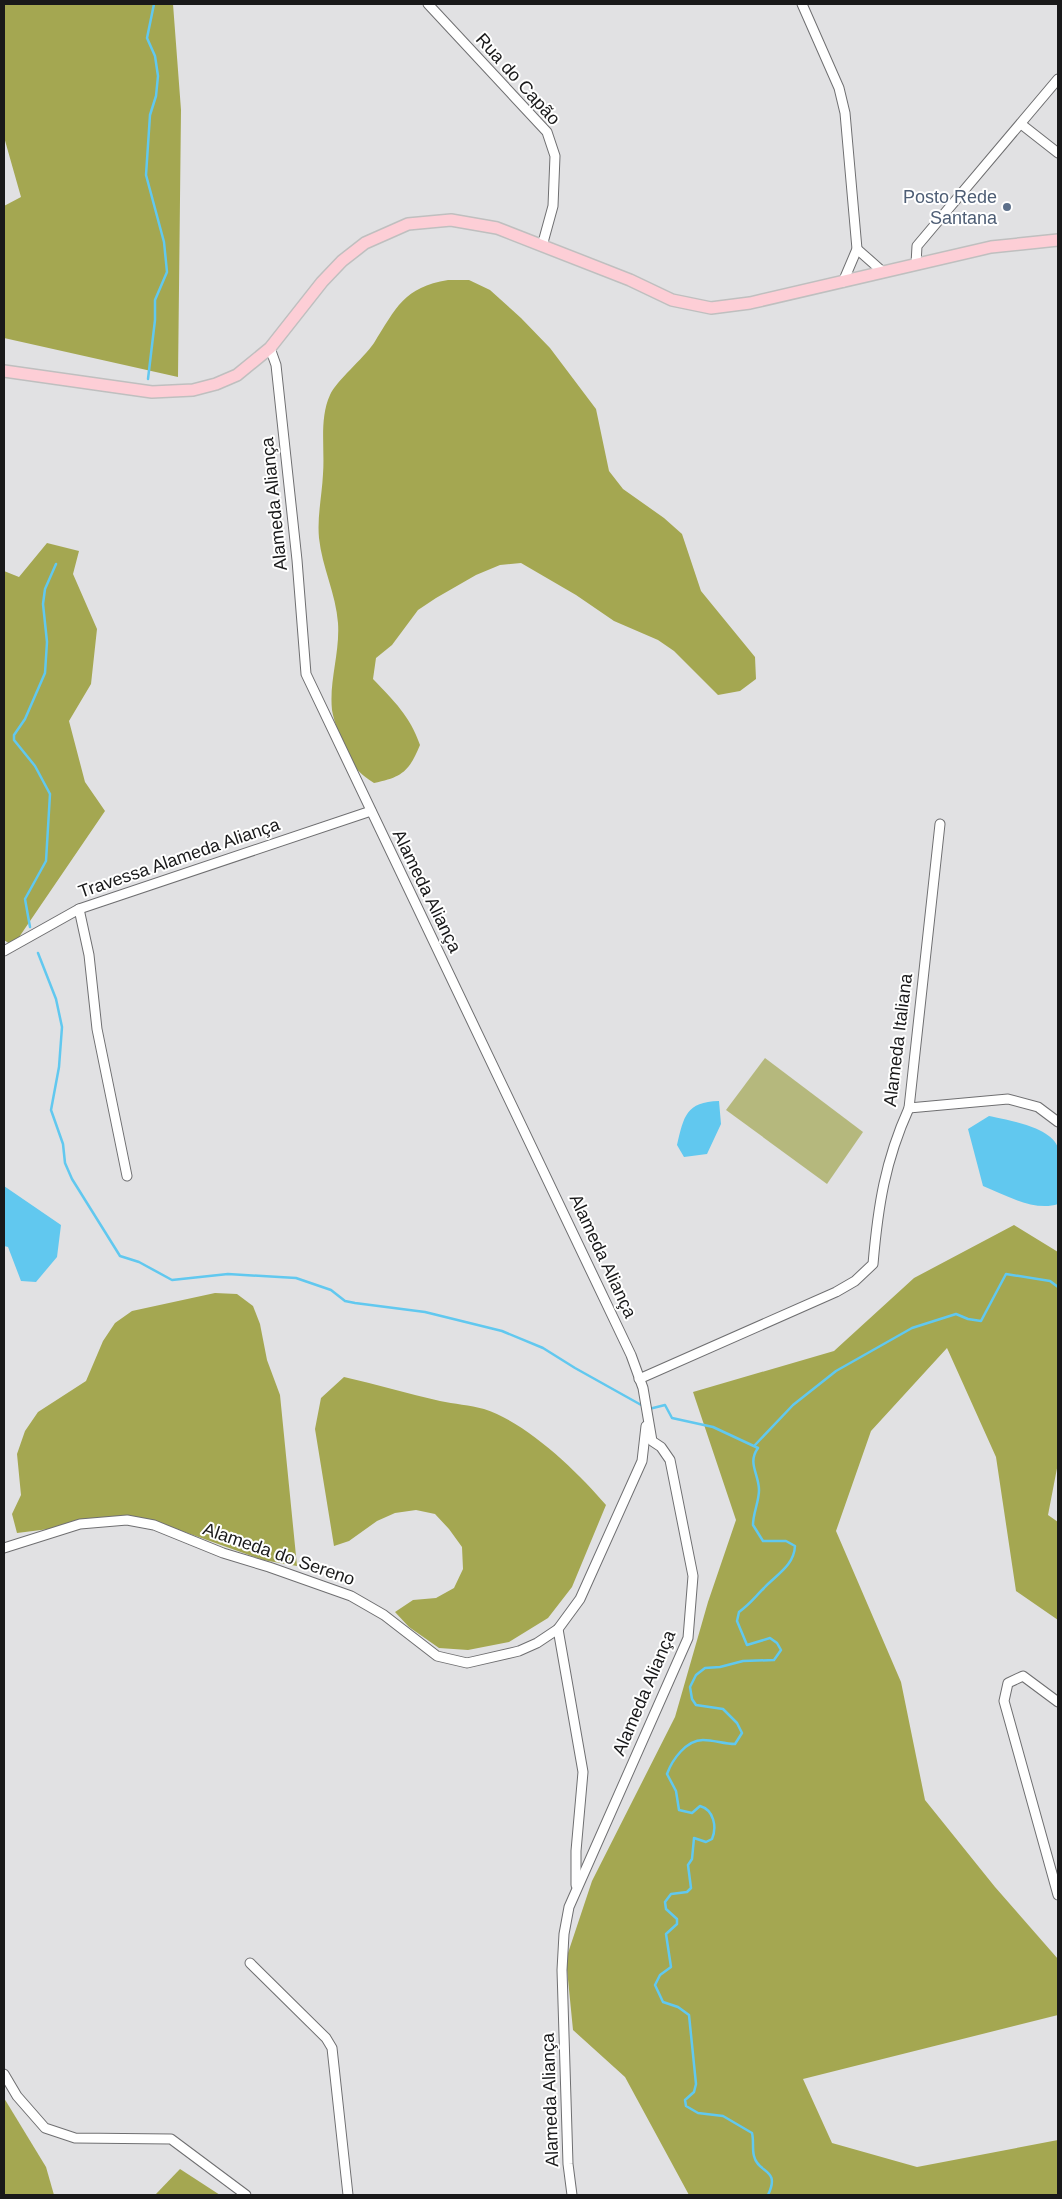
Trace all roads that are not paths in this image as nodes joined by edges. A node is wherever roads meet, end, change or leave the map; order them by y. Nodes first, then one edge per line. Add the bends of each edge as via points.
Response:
1 (428, 4) edge
2 (802, 4) edge
3 (1058, 79) edge
4 (1021, 124) junction
5 (1058, 153) edge
6 (1058, 240) edge
7 (542, 246) junction
8 (857, 250) junction
9 (916, 264) junction
10 (882, 272) junction
11 (843, 282) junction
12 (270, 348) junction
13 (4, 371) edge
14 (371, 811) junction
15 (940, 824) dead end
16 (79, 909) junction
17 (4, 951) edge
18 (909, 1108) junction
19 (1058, 1122) edge
20 (127, 1176) dead end
21 (641, 1383) junction
22 (648, 1413) junction
23 (5, 1546) edge
24 (558, 1629) junction
25 (1058, 1702) edge
26 (576, 1891) junction
27 (1058, 1895) edge
28 (250, 1964) dead end
29 (4, 2074) edge
30 (246, 2195) edge
31 (348, 2195) edge
32 (572, 2195) edge

1 - 7 street, Rua do Capão via 547,132 555,156 553,206
2 - 8 street via 841,96 845,113
3 - 4 street
4 - 5 street
4 - 9 street via 917,246
6 - 9 main road via 991,247
7 - 11 main road via 672,300 711,308 750,303
7 - 12 main road via 497,228 451,220 408,224 365,243 342,261
8 - 10 street
8 - 11 street
9 - 10 main road
10 - 11 main road
12 - 13 main road via 237,375 216,384 176,392 152,392
12 - 14 street, Alameda Aliança via 276,365 306,674
14 - 16 street, Travessa Alameda Aliança
14 - 21 street, Alameda Aliança via 612,1313
15 - 18 street, Alameda Italiana
16 - 17 street, Travessa Alameda Aliança
16 - 20 street via 89,955 97,1030
18 - 19 street via 1008,1099 1038,1107
18 - 21 street, Alameda Italiana via 893,1144 877,1215 874,1264 836,1292
21 - 22 street, Alameda Aliança
22 - 24 street, Alameda do Sereno via 642,1461 633,1483 580,1599
22 - 26 street, Alameda Aliança via 652,1441 670,1460 694,1576 688,1638
23 - 24 street, Alameda do Sereno via 80,1524 126,1520 154,1525 223,1553 332,1587 364,1601 437,1656 456,1662 467,1663 518,1651
24 - 26 street via 583,1772
25 - 27 street via 1023,1676 1008,1682 1004,1701
26 - 32 street, Alameda Aliança via 566,1920 562,1970 568,2164
28 - 31 street via 326,2038 332,2048
29 - 30 street via 17,2096 45,2128 75,2138 171,2139

